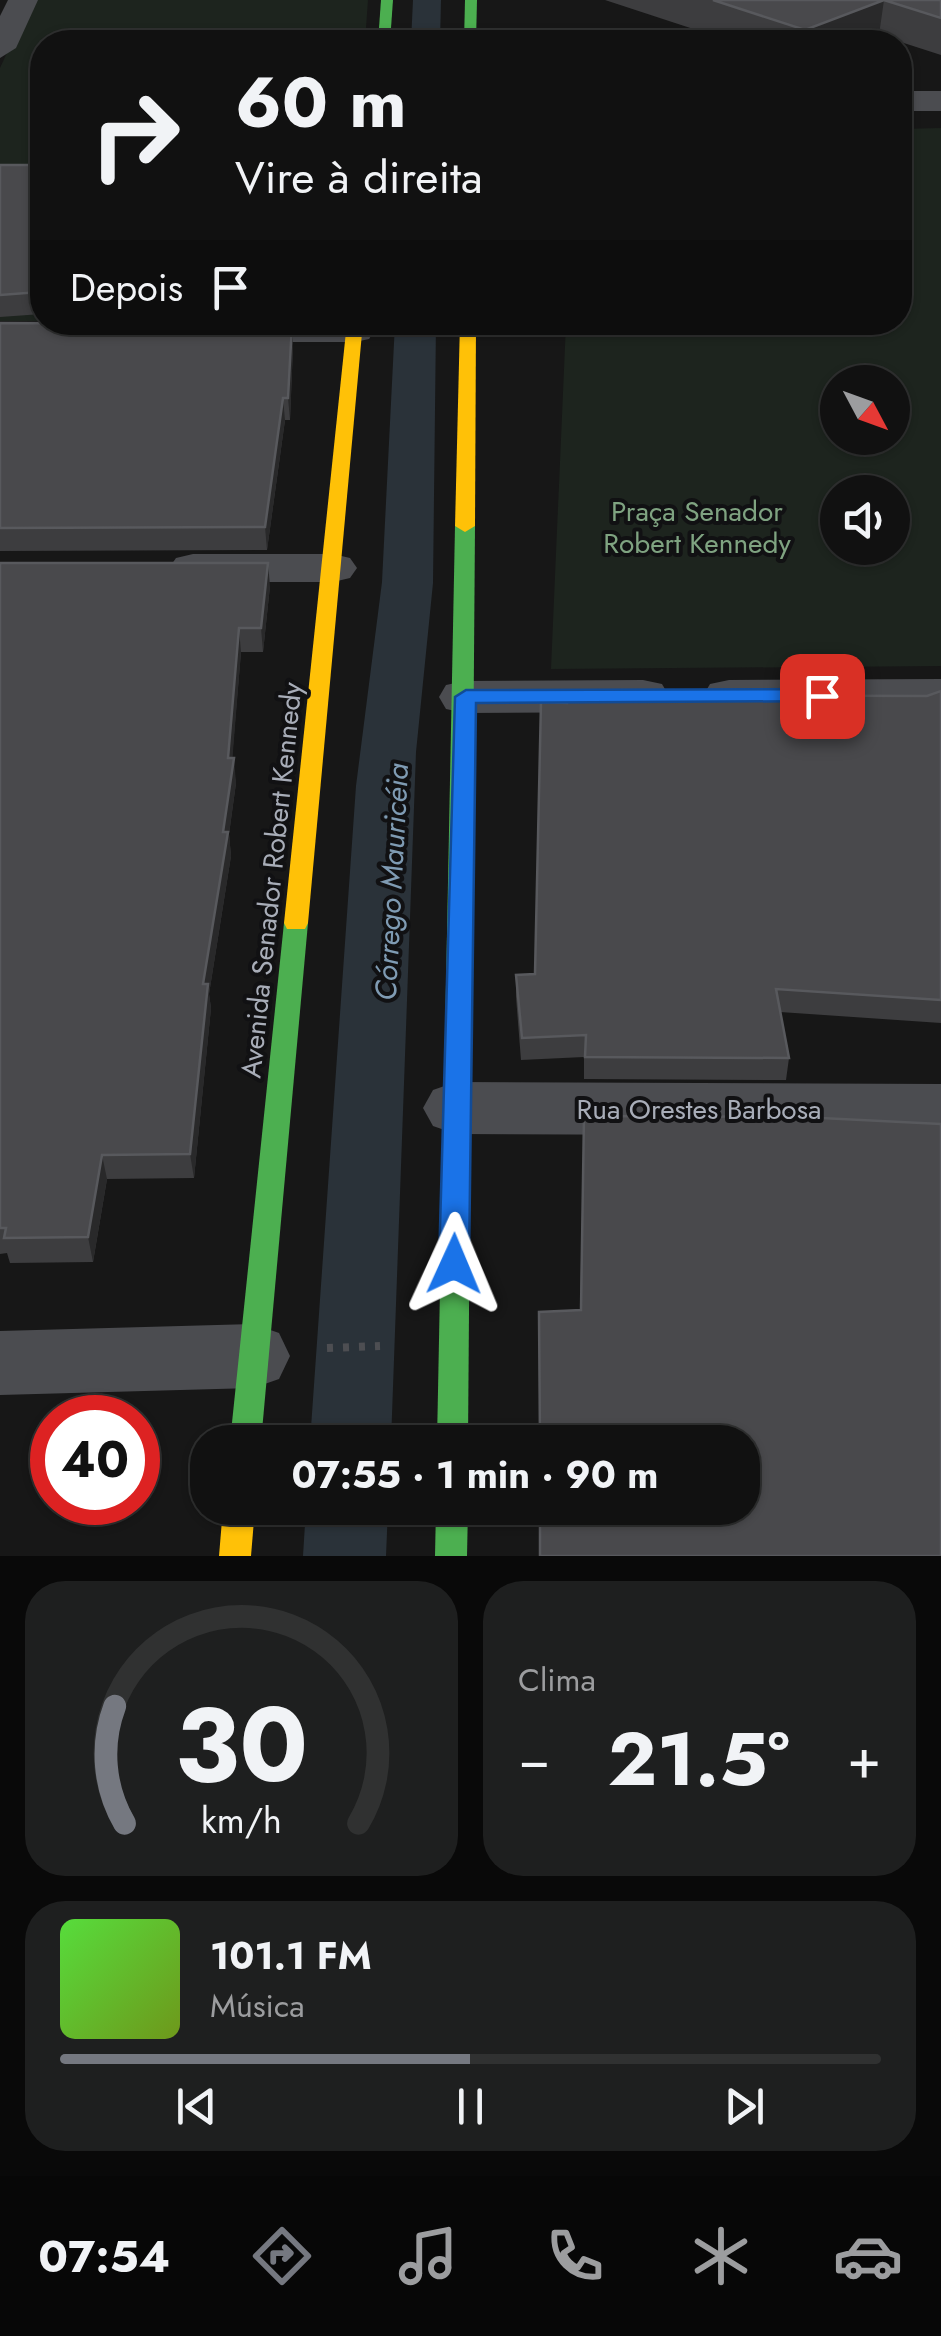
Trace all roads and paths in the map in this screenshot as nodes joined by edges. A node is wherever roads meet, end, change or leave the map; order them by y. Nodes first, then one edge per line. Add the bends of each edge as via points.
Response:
1 (23, 0) edge
2 (386, 0) edge
3 (471, 0) edge
4 (385, 30) edge
5 (470, 30) edge
6 (1, 45) edge
7 (912, 100) edge
8 (941, 100) edge
9 (354, 335) edge
10 (468, 335) edge
11 (157, 568) edge
12 (333, 568) junction
13 (941, 696) edge
14 (466, 697) junction
15 (456, 1108) junction
16 (941, 1110) edge
17 (398, 1345) dead end
18 (283, 1352) junction
19 (0, 1362) edge
20 (252, 1425) edge
21 (452, 1425) edge
22 (238, 1525) edge
23 (452, 1525) edge
24 (235, 1556) edge
25 (451, 1556) edge

1 - 6 street
2 - 4 street
3 - 5 street
7 - 8 street
9 - 12 street, Avenida Senador Robert Kennedy
10 - 14 street
11 - 12 street
12 - 18 street, Avenida Senador Robert Kennedy
13 - 14 street
14 - 15 street
15 - 16 street, Rua Orestes Barbosa
15 - 21 street
17 - 18 path
18 - 19 street
18 - 20 street, Avenida Senador Robert Kennedy
22 - 24 street
23 - 25 street

